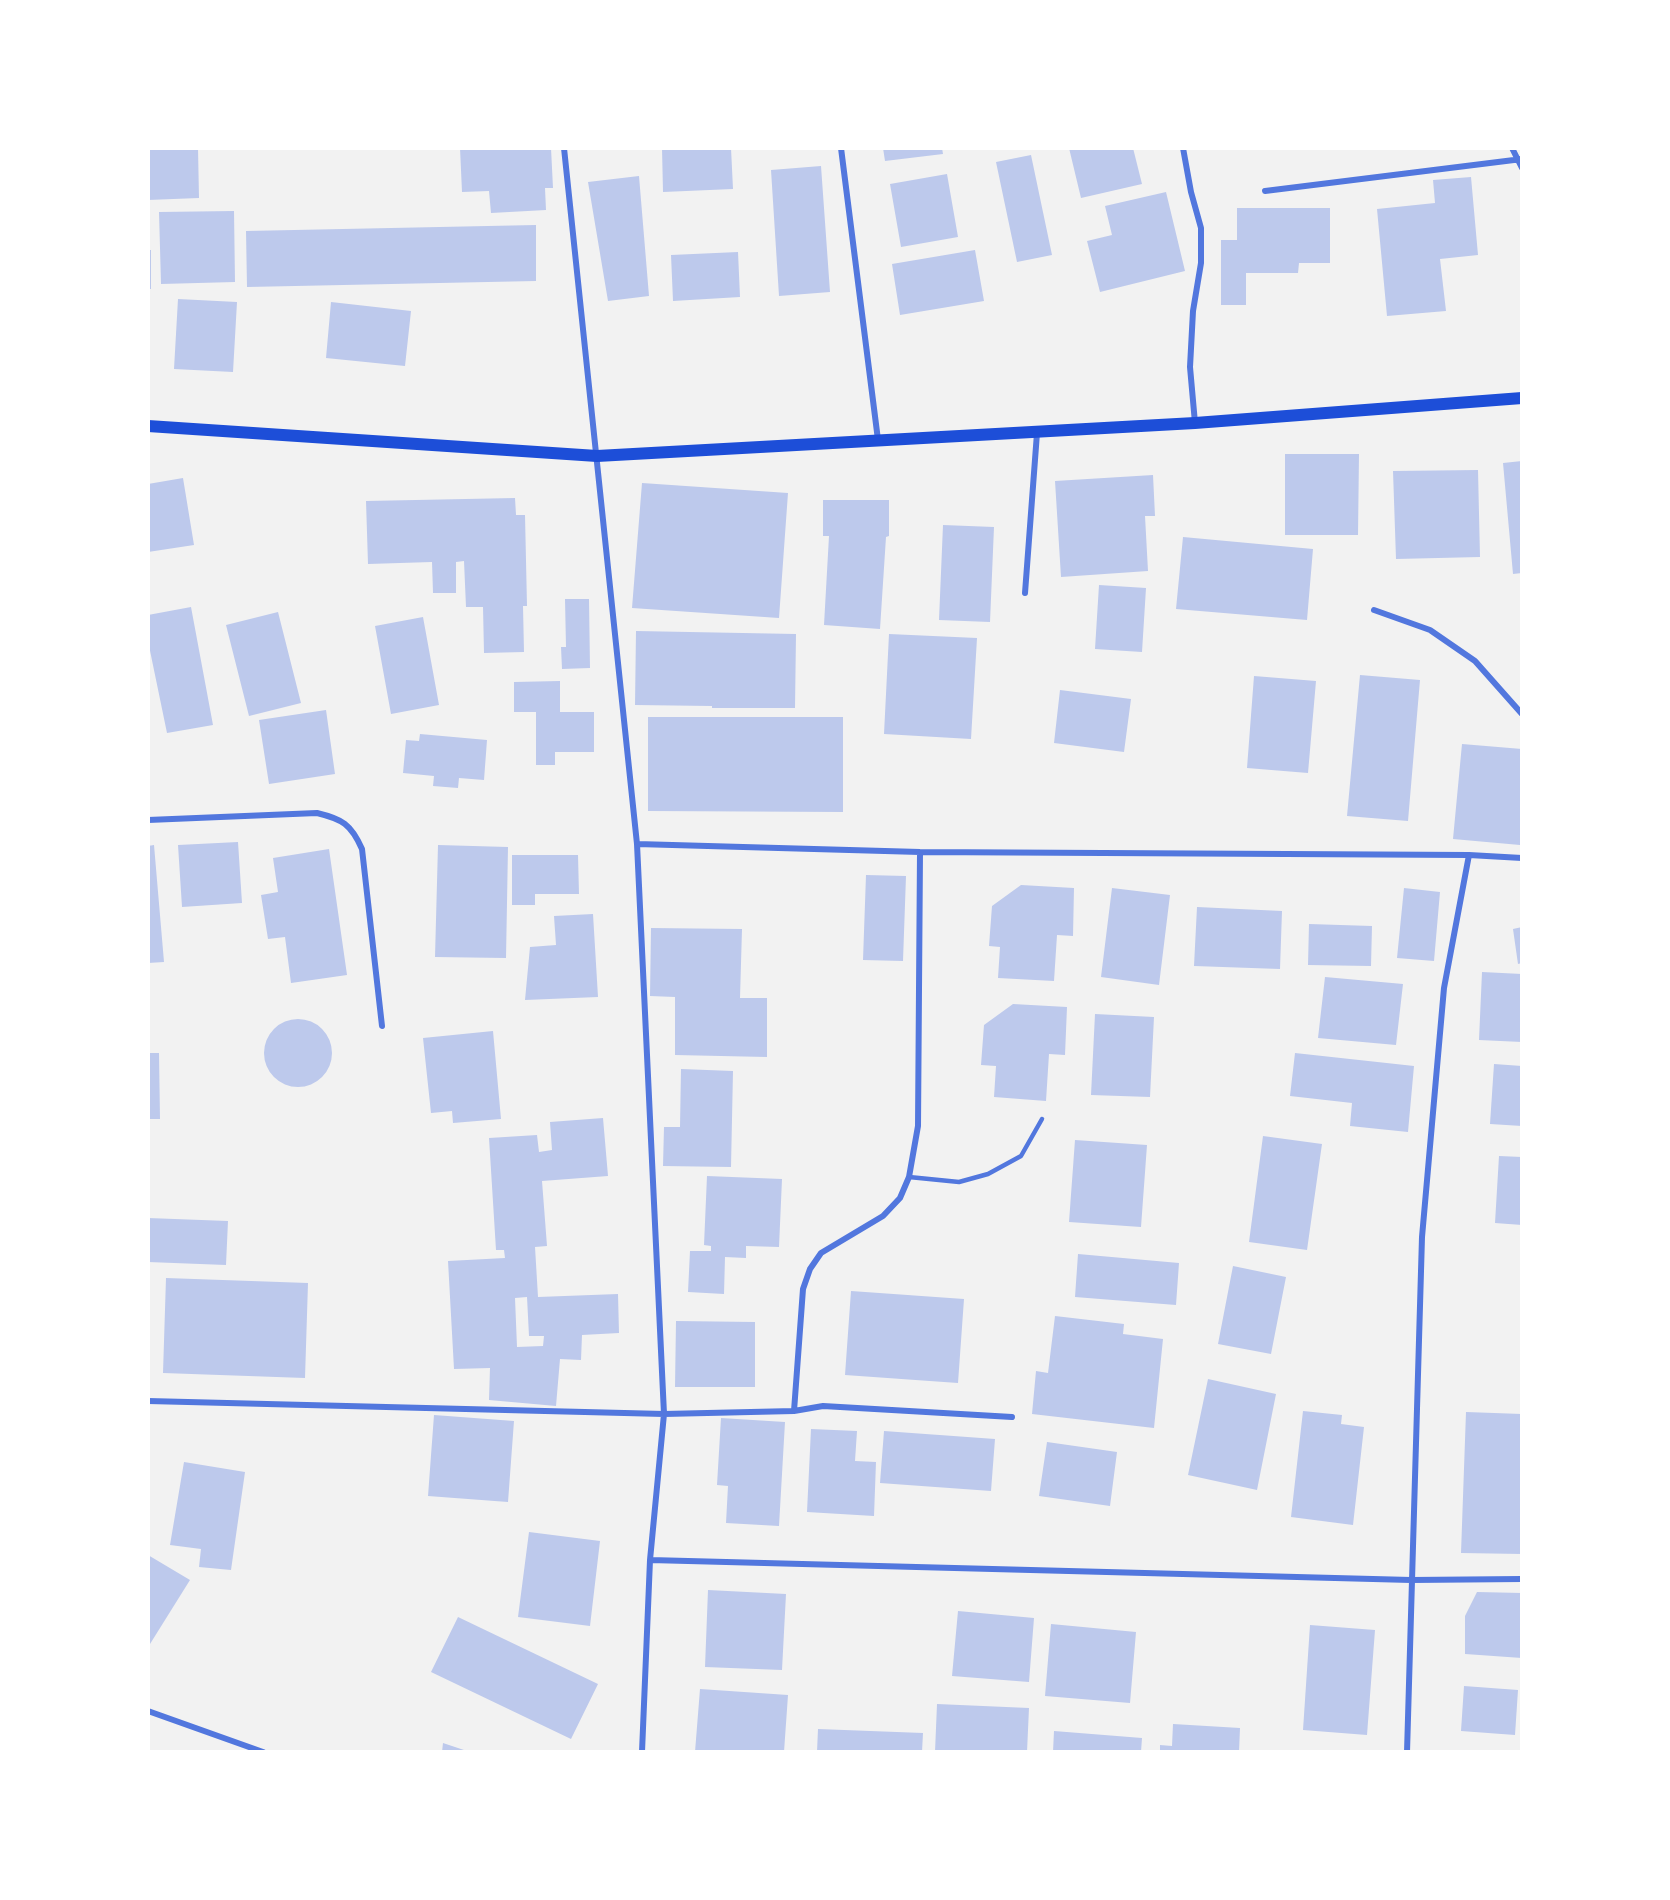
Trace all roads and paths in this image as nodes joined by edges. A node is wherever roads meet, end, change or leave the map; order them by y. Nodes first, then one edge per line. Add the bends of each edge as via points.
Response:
1 (564, 148) edge
2 (841, 148) edge
3 (1183, 148) edge
4 (1512, 148) edge
5 (1519, 159) edge
6 (1521, 168) edge
7 (1265, 191) dead end
8 (1521, 398) edge
9 (1195, 423) junction
10 (148, 426) edge
11 (1037, 433) junction
12 (878, 440) junction
13 (597, 456) junction
14 (1025, 593) dead end
15 (1374, 610) dead end
16 (1521, 714) edge
17 (148, 820) edge
18 (637, 844) junction
19 (920, 852) junction
20 (1469, 855) junction
21 (1521, 858) edge
22 (382, 1026) dead end
23 (1042, 1119) dead end
24 (909, 1177) junction
25 (148, 1401) edge
26 (794, 1411) junction
27 (664, 1414) junction
28 (1012, 1417) dead end
29 (650, 1560) junction
30 (1411, 1580) junction
31 (1521, 1580) edge
32 (148, 1711) edge
33 (263, 1752) edge
34 (642, 1752) edge
35 (1407, 1752) edge

1 - 13 street
2 - 12 street
3 - 9 street via 1201,228 1190,367
4 - 5 street
5 - 6 street
5 - 7 street
8 - 9 main road
9 - 11 main road
10 - 13 main road
11 - 12 main road
11 - 14 street
12 - 13 main road
13 - 18 street
15 - 16 street via 1430,630 1475,660
17 - 22 street via 317,813 338,818 354,831 362,849
18 - 19 street
18 - 27 street
19 - 20 street
19 - 24 street via 918,1126
20 - 21 street
20 - 30 street via 1444,988 1422,1237
23 - 24 lane via 1021,1156 988,1174 959,1182
24 - 26 street via 900,1198 883,1216 822,1253 810,1269 803,1289
25 - 27 street
26 - 27 street
26 - 28 street via 822,1406
27 - 29 street
29 - 30 street
29 - 34 street
30 - 31 street
30 - 35 street
32 - 33 street

